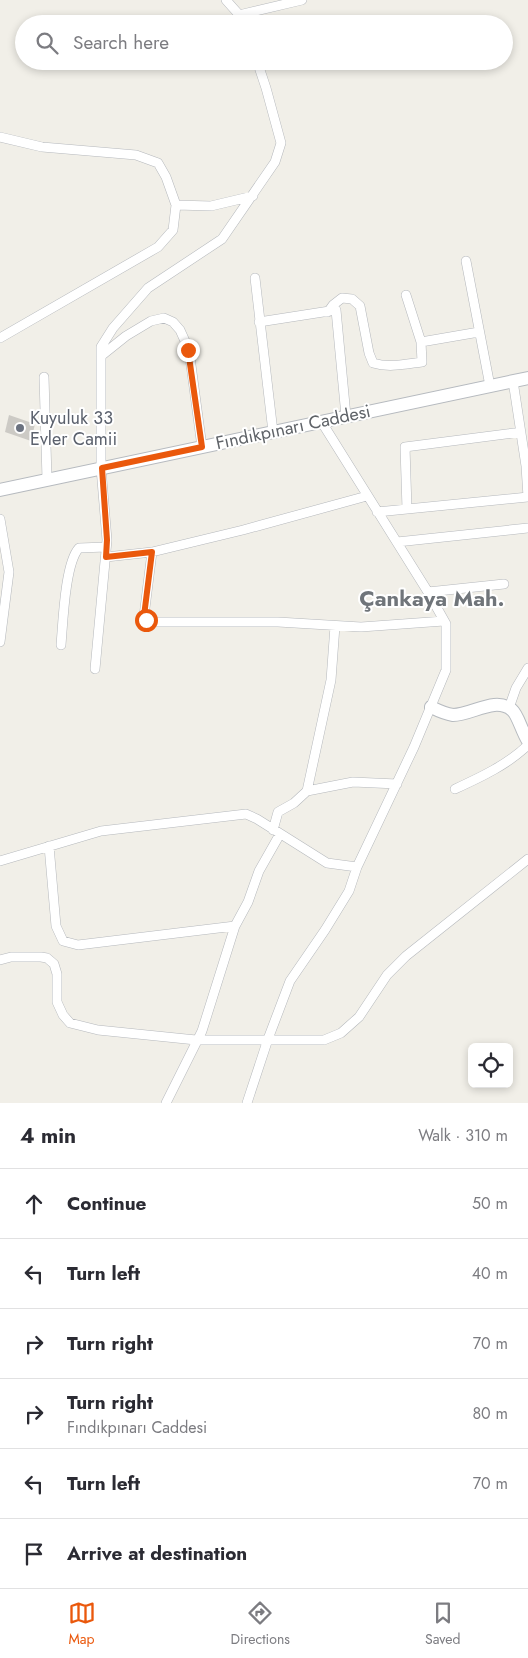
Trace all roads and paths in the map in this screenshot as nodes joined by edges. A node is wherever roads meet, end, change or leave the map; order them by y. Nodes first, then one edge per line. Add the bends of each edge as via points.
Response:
1 (226, 0) edge
2 (302, 0) edge
3 (239, 15) joint
4 (260, 70) edge
5 (0, 137) edge
6 (253, 196) junction
7 (176, 205) junction
8 (466, 261) dead end
9 (255, 278) dead end
10 (406, 295) dead end
11 (328, 312) junction
12 (259, 322) junction
13 (479, 332) junction
14 (0, 338) edge
15 (421, 342) junction
16 (101, 356) junction
17 (44, 377) dead end
18 (528, 378) edge
19 (513, 381) junction
20 (490, 386) junction
21 (346, 416) junction
22 (523, 418) edge
23 (321, 422) junction
24 (273, 432) junction
25 (521, 432) junction
26 (202, 447) junction
27 (527, 465) edge
28 (102, 468) junction
29 (47, 479) junction
30 (0, 490) edge
31 (367, 496) junction
32 (528, 497) edge
33 (407, 509) junction
34 (377, 512) junction
35 (0, 518) edge
36 (528, 528) edge
37 (397, 542) junction
38 (106, 547) junction
39 (152, 552) junction
40 (106, 557) junction
41 (504, 584) dead end
42 (428, 592) junction
43 (444, 621) junction
44 (335, 626) junction
45 (0, 642) edge
46 (61, 645) dead end
47 (528, 668) edge
48 (95, 669) dead end
49 (431, 708) junction
50 (509, 708) junction
51 (528, 740) edge
52 (528, 745) edge
53 (397, 784) junction
54 (455, 789) dead end
55 (307, 791) junction
56 (276, 832) junction
57 (49, 846) junction
58 (528, 859) edge
59 (0, 861) edge
60 (357, 867) junction
61 (235, 926) junction
62 (0, 960) edge
63 (268, 1039) junction
64 (196, 1040) junction
65 (166, 1103) edge
66 (247, 1103) edge

1 - 3 street
2 - 3 street
4 - 6 street via 281,143 276,162
5 - 7 street via 42,147 136,155 158,163
6 - 7 street via 211,206
6 - 16 street via 222,239 148,288 113,328 101,347
7 - 14 street via 173,230 158,247
8 - 13 street
9 - 12 street
10 - 15 street
11 - 12 street
11 - 15 street via 342,298 352,299 360,306 373,363 422,362
11 - 21 street via 336,310
12 - 24 street
13 - 15 street
13 - 20 street
16 - 26 street via 151,321 164,318 173,322 188,350
16 - 28 street
17 - 29 street
18 - 19 main road, Fındıkpınarı Caddesi
19 - 20 main road, Fındıkpınarı Caddesi
19 - 22 street
20 - 21 main road, Fındıkpınarı Caddesi
21 - 23 main road, Fındıkpınarı Caddesi
22 - 25 street
23 - 24 main road, Fındıkpınarı Caddesi
23 - 31 street
24 - 26 main road, Fındıkpınarı Caddesi
25 - 27 street
25 - 33 street via 405,447
26 - 28 main road, Fındıkpınarı Caddesi
27 - 32 street
28 - 29 main road, Fındıkpınarı Caddesi
28 - 38 street
29 - 30 main road, Fındıkpınarı Caddesi
31 - 34 street
31 - 39 street
32 - 33 street
33 - 34 street
34 - 37 street
35 - 45 street via 9,572
36 - 37 street
37 - 42 street
38 - 40 street
38 - 46 street via 79,548 75,553 70,566
39 - 40 street
39 - 44 street via 146,620
40 - 48 street
41 - 42 street
42 - 43 street
43 - 44 street
43 - 49 street via 446,670
44 - 55 street via 331,680
47 - 50 street
49 - 50 main road via 452,715 486,706 504,705
49 - 53 street
50 - 51 main road
52 - 54 street via 484,776
53 - 55 street via 353,782
53 - 60 street
55 - 56 street via 278,812
56 - 57 street via 246,814 101,831
56 - 60 street via 327,863
56 - 61 street
57 - 59 street
57 - 61 street via 56,926 63,940 78,945
58 - 63 street via 406,956 386,975 359,1017 341,1034 324,1040
60 - 63 street via 349,891 290,981
61 - 64 street via 202,1031
62 - 64 street via 41,956 54,964 58,1002 70,1023 98,1030
63 - 64 street
63 - 66 street
64 - 65 street

